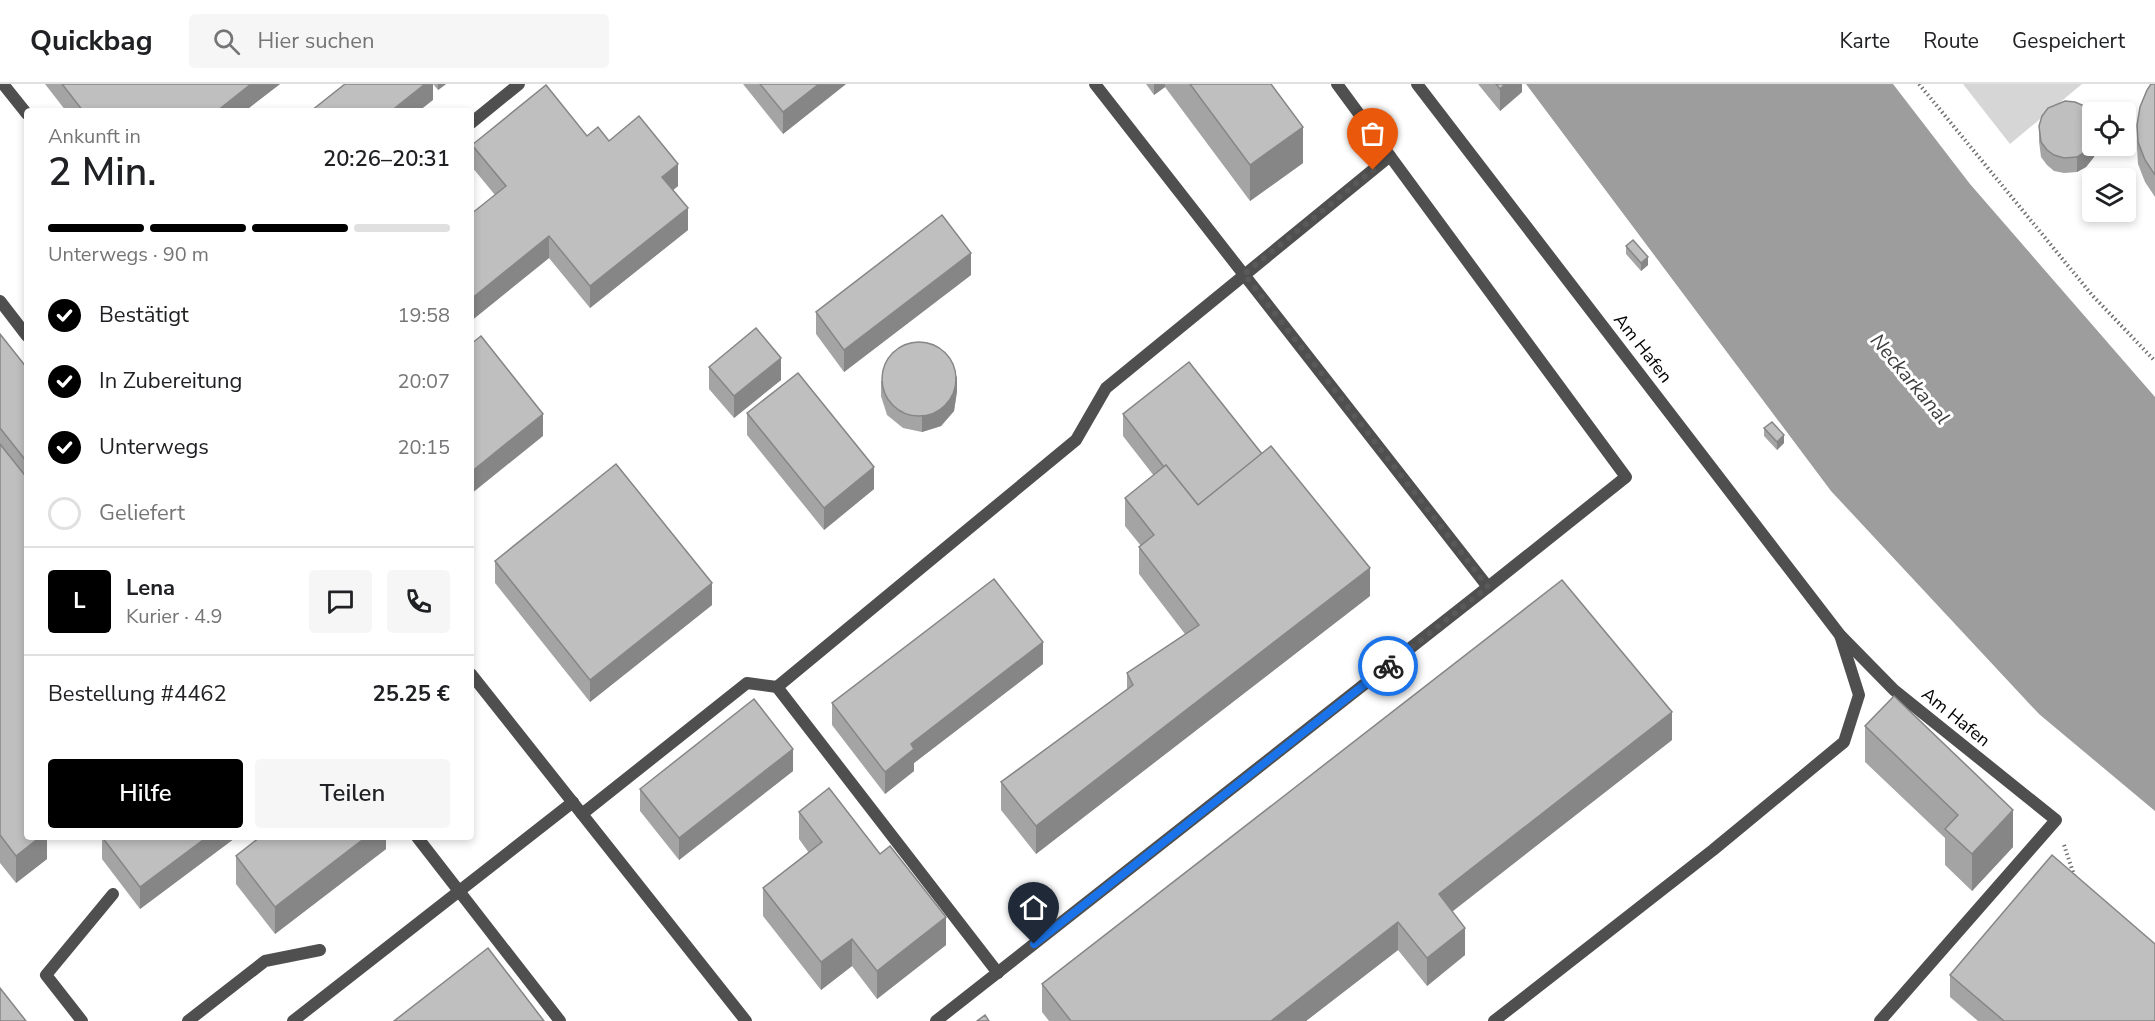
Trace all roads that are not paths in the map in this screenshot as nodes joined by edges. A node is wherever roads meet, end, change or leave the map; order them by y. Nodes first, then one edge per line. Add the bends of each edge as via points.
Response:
1 (519, 84) edge
2 (1095, 84) edge
3 (1337, 84) edge
4 (1417, 84) edge
5 (2, 86) edge
6 (24, 111) edge
7 (474, 121) edge
8 (1390, 156) junction
9 (1244, 274) junction
10 (0, 301) edge
11 (24, 332) edge
12 (1488, 587) junction
13 (1840, 635) junction
14 (474, 678) edge
15 (777, 687) junction
16 (573, 802) junction
17 (582, 814) junction
18 (419, 840) edge
19 (458, 890) junction
20 (113, 894) dead end
21 (320, 950) dead end
22 (998, 973) junction
23 (82, 1021) edge
24 (188, 1021) edge
25 (293, 1021) edge
26 (560, 1021) edge
27 (746, 1021) edge
28 (936, 1021) edge
29 (1494, 1021) edge
30 (1880, 1021) edge

1 - 7 street
2 - 9 street
3 - 8 street
4 - 13 street, Am Hafen
5 - 6 street
8 - 9 street
8 - 12 street via 1626,477
9 - 12 street
9 - 15 street via 1106,388 1076,440
10 - 11 street
12 - 22 street
13 - 29 street, Am Hafen via 1859,695 1844,742
13 - 30 street, Am Hafen via 1894,690 2056,820
14 - 16 street
15 - 17 street via 747,683
15 - 22 street
16 - 17 street
16 - 19 street
17 - 27 street
18 - 19 street
19 - 25 street
19 - 26 street
20 - 23 street via 46,975
21 - 24 street via 266,961
22 - 28 street

